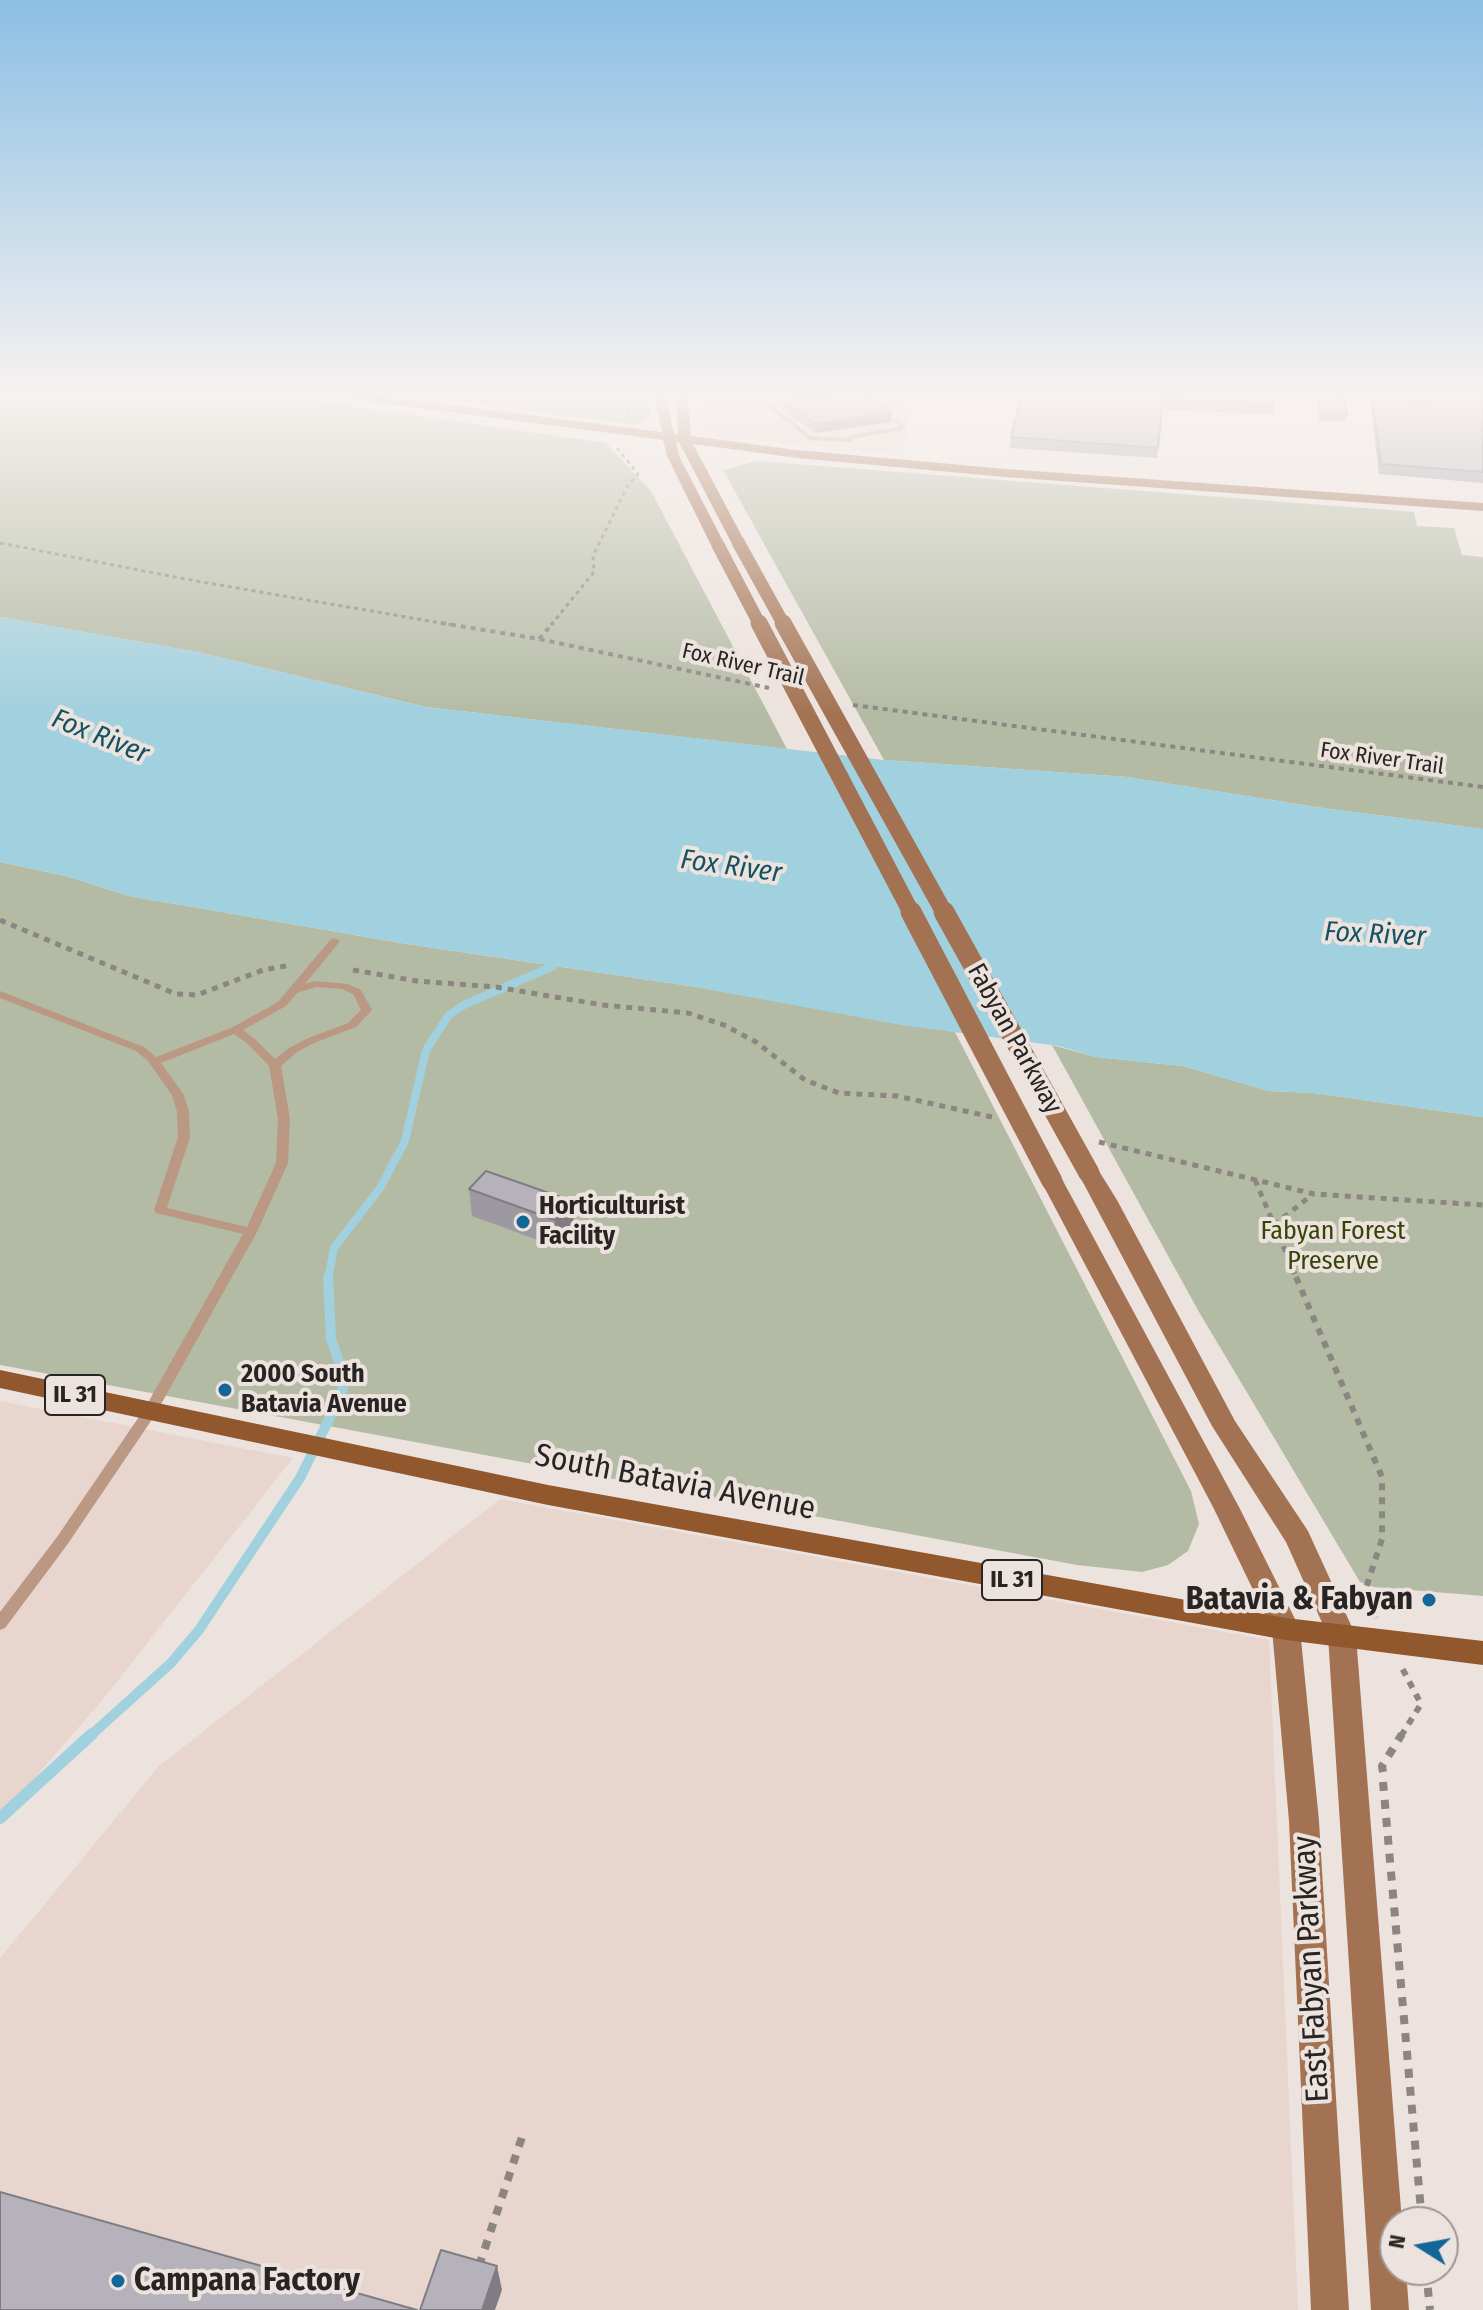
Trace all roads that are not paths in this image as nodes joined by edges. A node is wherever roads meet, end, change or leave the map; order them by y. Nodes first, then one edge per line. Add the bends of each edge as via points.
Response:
1 (696, 501) edge
2 (716, 501) edge
3 (1396, 501) edge
4 (1483, 507) edge
5 (335, 941) dead end
6 (297, 990) junction
7 (0, 994) edge
8 (235, 1030) junction
9 (154, 1062) junction
10 (275, 1065) junction
11 (251, 1232) junction
12 (0, 1379) edge
13 (150, 1411) junction
14 (0, 1624) edge
15 (1286, 1629) junction
16 (1342, 1636) junction
17 (1483, 1653) edge
18 (1330, 2310) edge
19 (1390, 2310) edge

1 - 15 main road, Fabyan Parkway, bridge
2 - 16 main road, Fabyan Parkway, bridge via 1106,1200 1225,1426 1298,1538
3 - 4 main road
5 - 6 lane
6 - 8 lane
6 - 10 lane via 315,984 344,986 357,992 367,1010 352,1025 310,1041
7 - 9 lane via 140,1049
8 - 9 lane
8 - 10 lane
9 - 11 lane via 178,1095 183,1112 184,1137 160,1210
10 - 11 lane via 284,1119 282,1163
11 - 13 lane
12 - 13 main road, South Batavia Avenue / IL 31
13 - 14 lane
13 - 15 main road, South Batavia Avenue / IL 31 via 548,1495
15 - 16 main road, South Batavia Avenue / IL 31
15 - 18 main road, East Fabyan Parkway via 1304,1821
16 - 17 main road, IL 31
16 - 19 main road, East Fabyan Parkway

